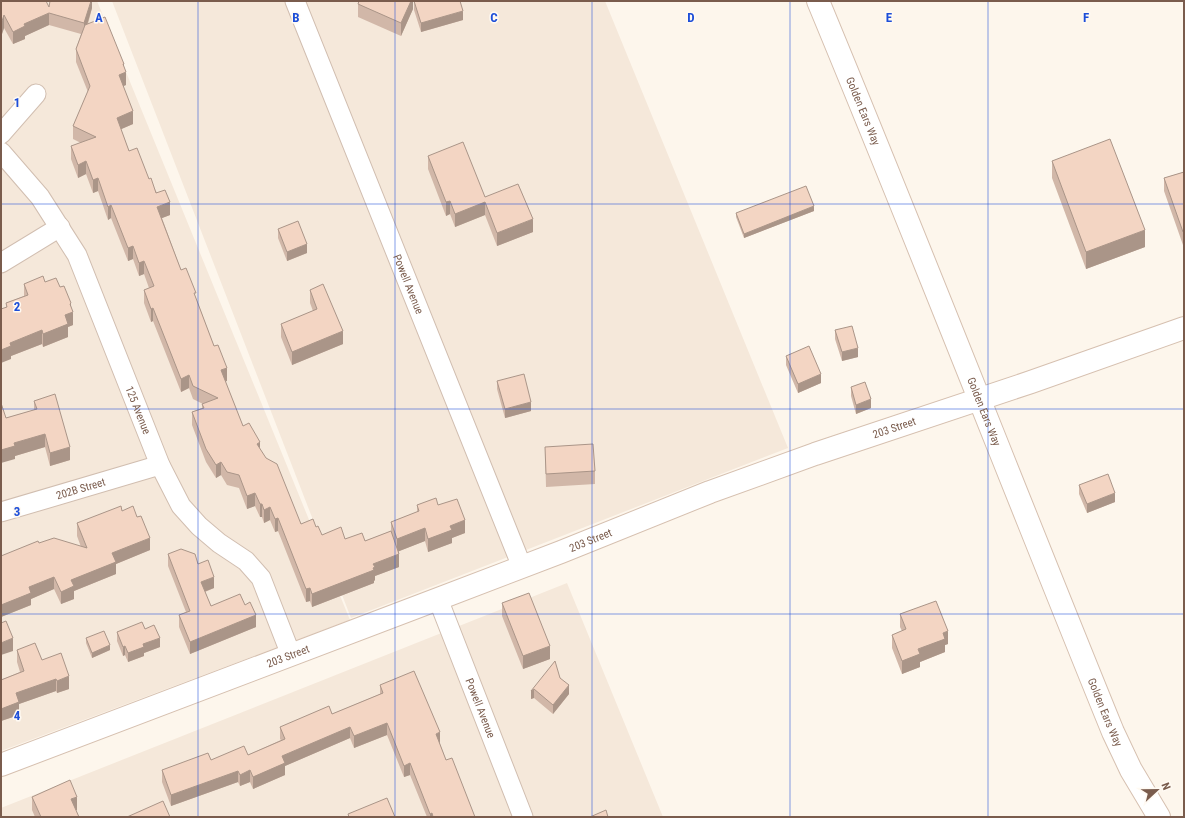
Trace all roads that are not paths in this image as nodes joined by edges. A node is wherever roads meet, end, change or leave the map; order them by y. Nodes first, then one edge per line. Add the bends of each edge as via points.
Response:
1 (295, 1) edge
2 (818, 1) edge
3 (36, 94) dead end
4 (1, 134) edge
5 (1, 152) edge
6 (60, 227) junction
7 (1, 263) edge
8 (1184, 328) edge
9 (979, 400) junction
10 (160, 465) junction
11 (1, 512) edge
12 (522, 567) junction
13 (438, 599) junction
14 (290, 655) junction
15 (1, 765) edge
16 (523, 817) edge
17 (1159, 817) edge

1 - 12 street, Powell Avenue
2 - 9 main road, Golden Ears Way
3 - 4 street
5 - 6 street, 125 Avenue via 40,197
6 - 7 street
6 - 10 street, 125 Avenue via 78,255
8 - 9 main road, 203 Street
9 - 12 main road, 203 Street via 710,492
9 - 17 main road, Golden Ears Way via 1113,732 1131,770
10 - 11 street, 202B Street
10 - 14 street, 125 Avenue via 181,506 199,526 246,562 261,578
12 - 13 main road, 203 Street
13 - 14 main road, 203 Street
13 - 16 street, Powell Avenue
14 - 15 main road, 203 Street

